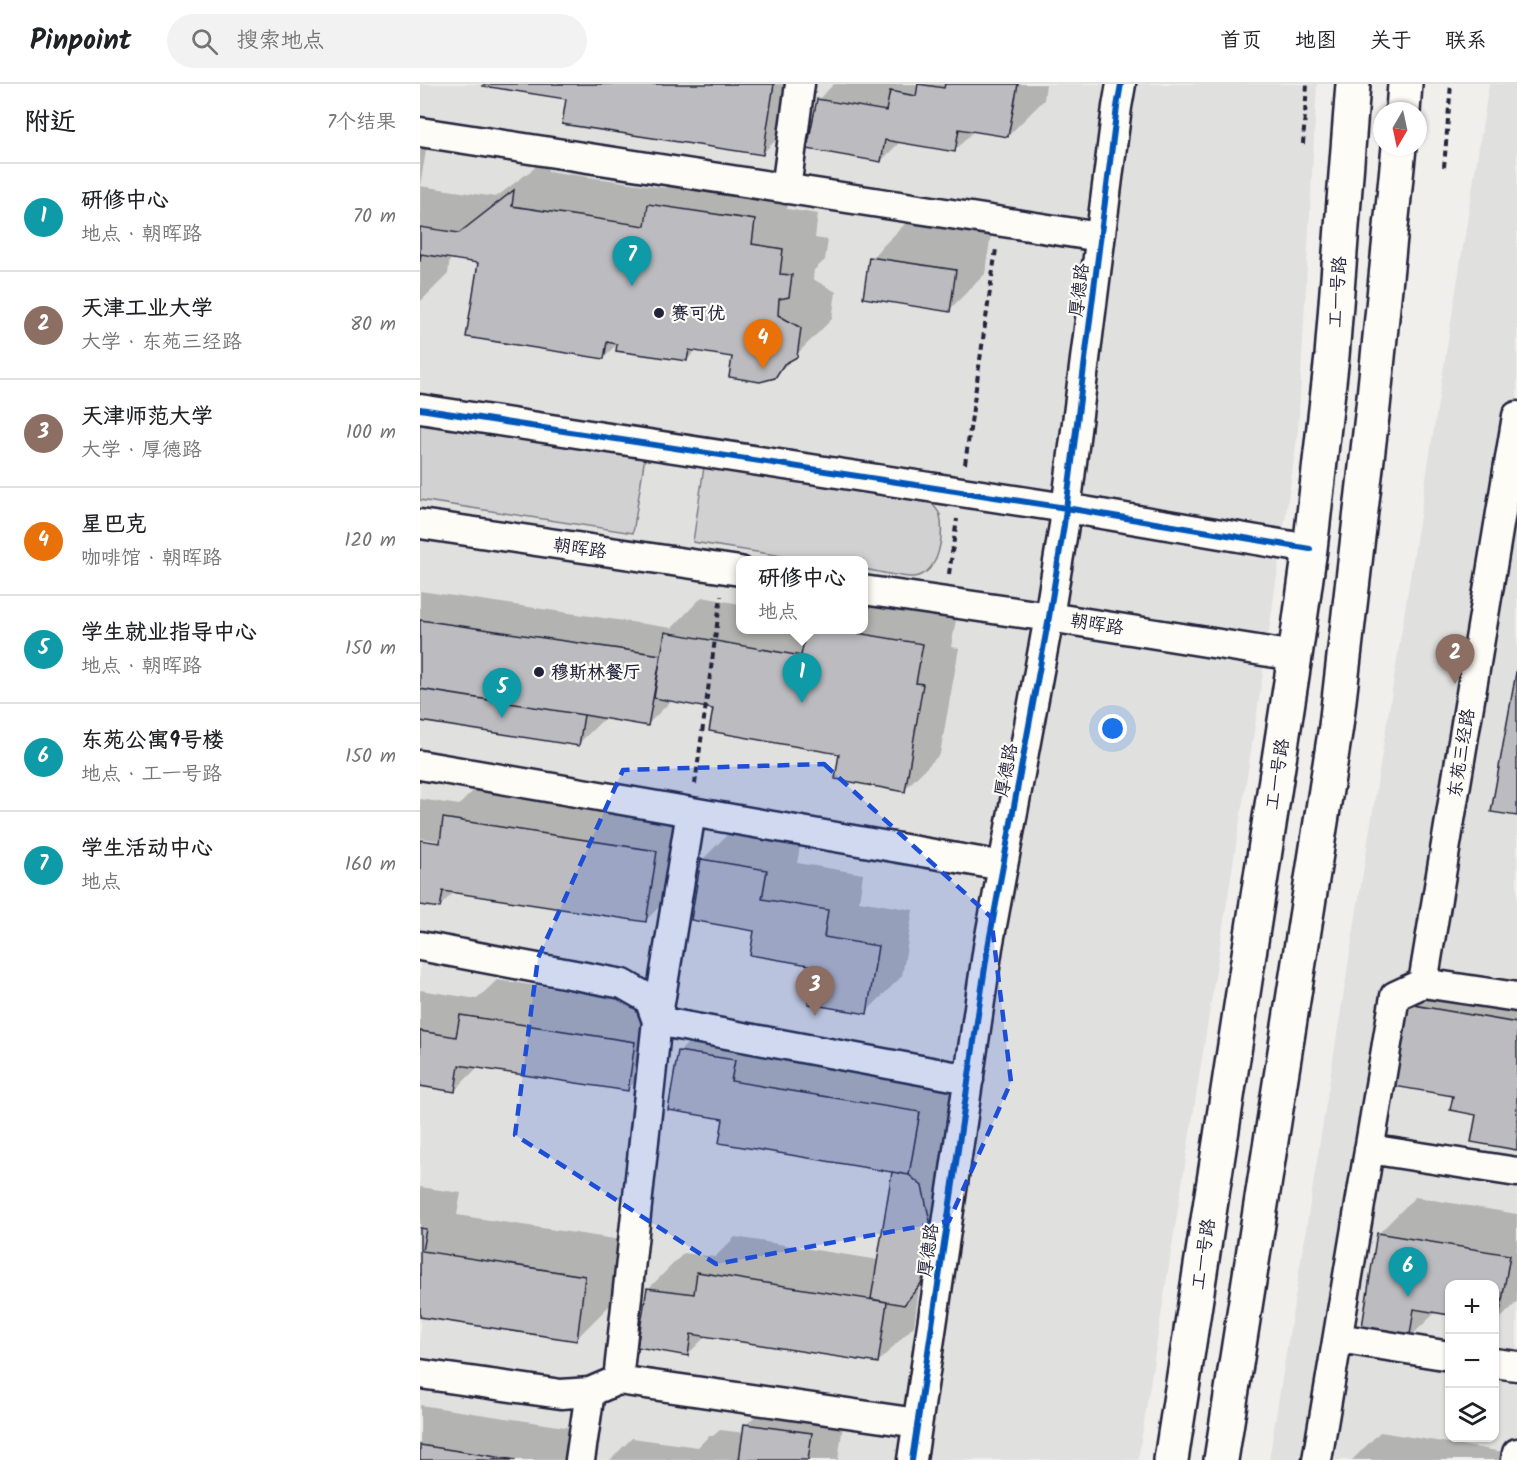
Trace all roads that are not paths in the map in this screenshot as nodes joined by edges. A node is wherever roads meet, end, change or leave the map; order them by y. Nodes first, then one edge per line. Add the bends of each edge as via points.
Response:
1 (800, 84) edge
2 (1121, 84) edge
3 (1353, 84) edge
4 (1405, 84) edge
5 (1404, 102) edge
6 (420, 132) edge
7 (1398, 156) edge
8 (786, 189) junction
9 (1100, 237) junction
10 (420, 409) edge
11 (1517, 416) edge
12 (1066, 508) junction
13 (420, 524) edge
14 (1310, 549) junction
15 (733, 570) edge
16 (868, 591) edge
17 (1049, 617) junction
18 (1295, 656) junction
19 (420, 765) edge
20 (691, 812) junction
21 (1003, 866) junction
22 (420, 945) edge
23 (1423, 982) junction
24 (1517, 997) edge
25 (657, 1021) junction
26 (969, 1079) junction
27 (1369, 1149) junction
28 (1517, 1172) edge
29 (1338, 1338) junction
30 (1445, 1355) edge
31 (1499, 1364) edge
32 (1517, 1366) edge
33 (420, 1374) edge
34 (618, 1380) junction
35 (590, 1392) junction
36 (917, 1423) junction
37 (1517, 1453) edge
38 (580, 1460) edge
39 (912, 1460) edge
40 (1171, 1460) edge
41 (1221, 1460) edge
42 (1317, 1460) edge
43 (1516, 1460) edge

1 - 8 street
2 - 9 street, 厚德路
3 - 14 main road, 工一号路 via 1332,356
4 - 5 main road
6 - 8 street
7 - 41 main road via 1336,726
8 - 9 street
9 - 12 street, 厚德路
10 - 12 street
11 - 23 street, 东苑三经路
12 - 14 street
12 - 17 street, 厚德路
13 - 15 street, 朝晖路
14 - 18 main road, 工一号路
16 - 17 street, 朝晖路
17 - 18 street, 朝晖路
17 - 21 street, 厚德路
18 - 40 main road, 工一号路
19 - 20 street
20 - 21 street
20 - 25 street
21 - 26 street, 厚德路
22 - 25 street via 623,984 649,999
23 - 24 street
23 - 27 street via 1395,996
25 - 26 street
25 - 34 street
26 - 36 street, 厚德路
27 - 28 street
27 - 29 street
29 - 30 street
29 - 42 street
31 - 32 street
33 - 35 street via 561,1394
34 - 35 street
34 - 36 street
35 - 38 street
36 - 39 street, 厚德路
37 - 43 street

